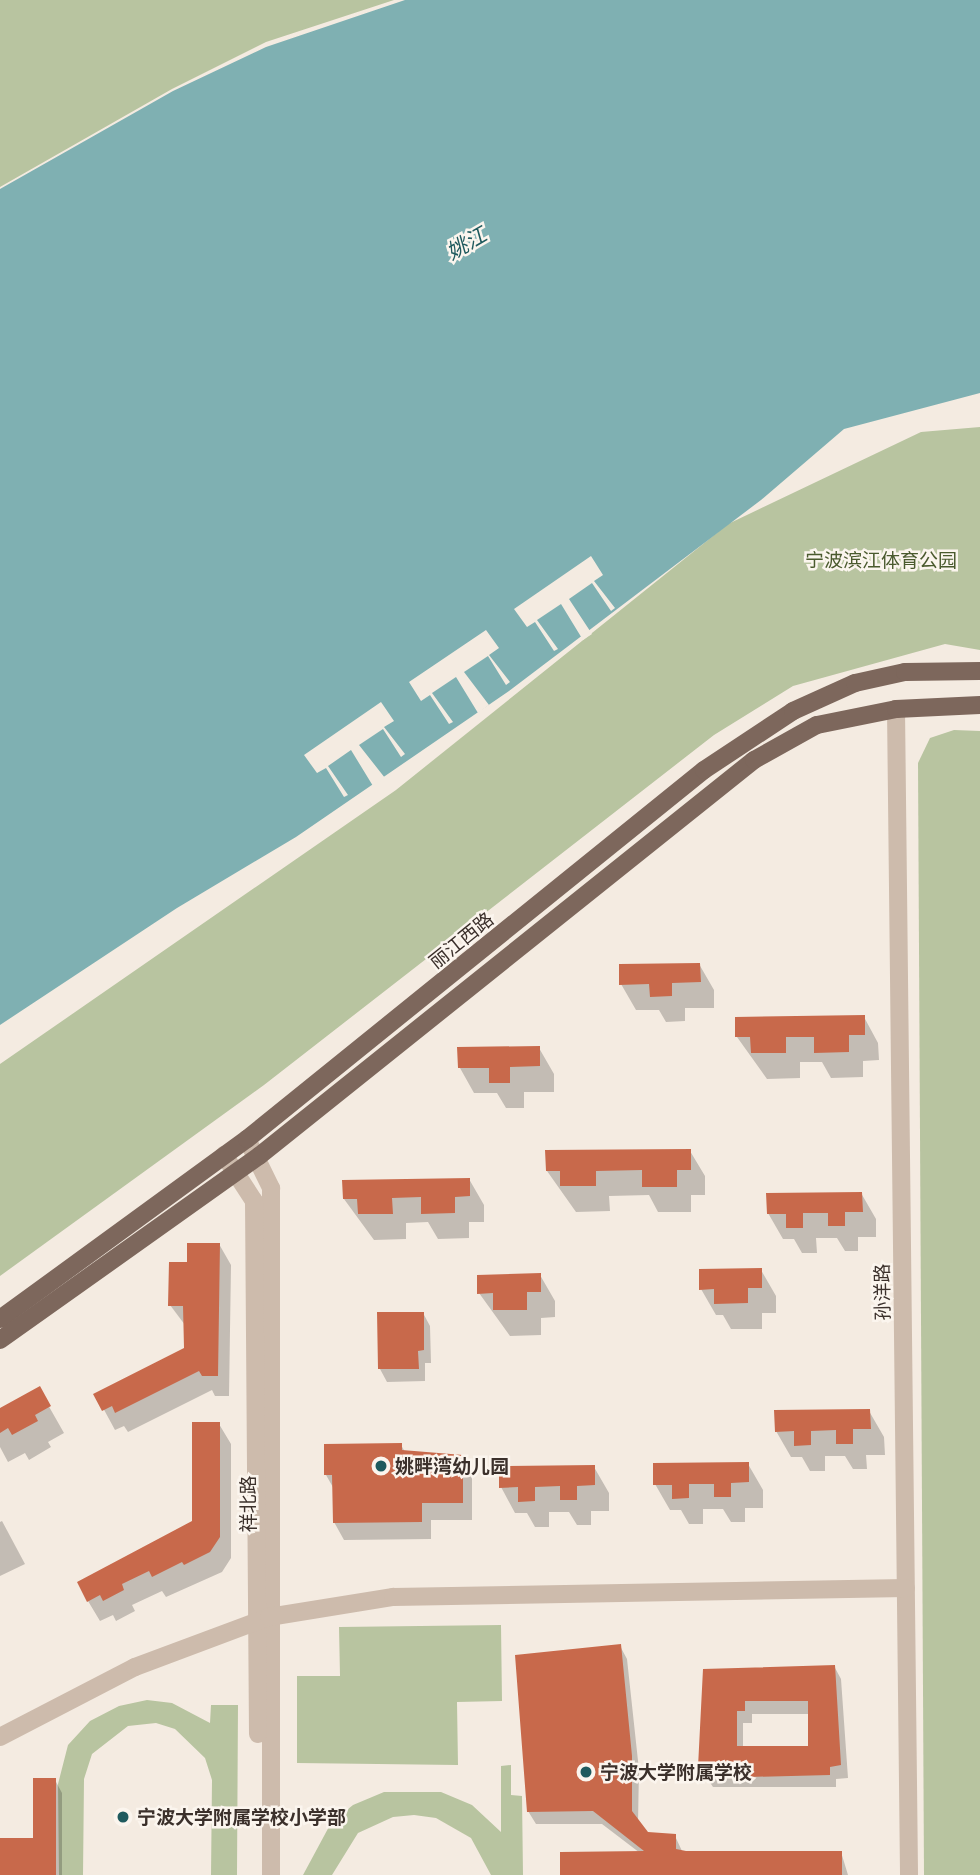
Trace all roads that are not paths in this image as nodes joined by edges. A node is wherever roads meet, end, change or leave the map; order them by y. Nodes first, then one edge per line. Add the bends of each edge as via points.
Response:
1 (980, 671) edge
2 (980, 705) edge
3 (896, 709) junction
4 (247, 1139) junction
5 (224, 1156) junction
6 (259, 1156) junction
7 (237, 1172) junction
8 (0, 1319) edge
9 (0, 1340) edge
10 (906, 1588) junction
11 (262, 1620) junction
12 (0, 1737) edge
13 (260, 1875) edge
14 (271, 1875) edge
15 (909, 1875) edge

1 - 4 main road, 丽江西路 via 905,672 867,680 793,711 704,770
2 - 3 main road
3 - 6 main road via 817,725 754,760
3 - 10 street, 孙洋路
4 - 5 main road, 丽江西路
4 - 6 street, 祥北路
5 - 7 street, 祥北路
5 - 8 main road, 丽江西路
6 - 7 main road
6 - 11 street, 祥北路 via 271,1188
7 - 9 main road
7 - 11 street, 祥北路 via 254,1201
10 - 11 street via 393,1597
10 - 15 street, 孙洋路
11 - 12 street via 135,1667
11 - 13 street, 祥北路
11 - 14 street, 祥北路

